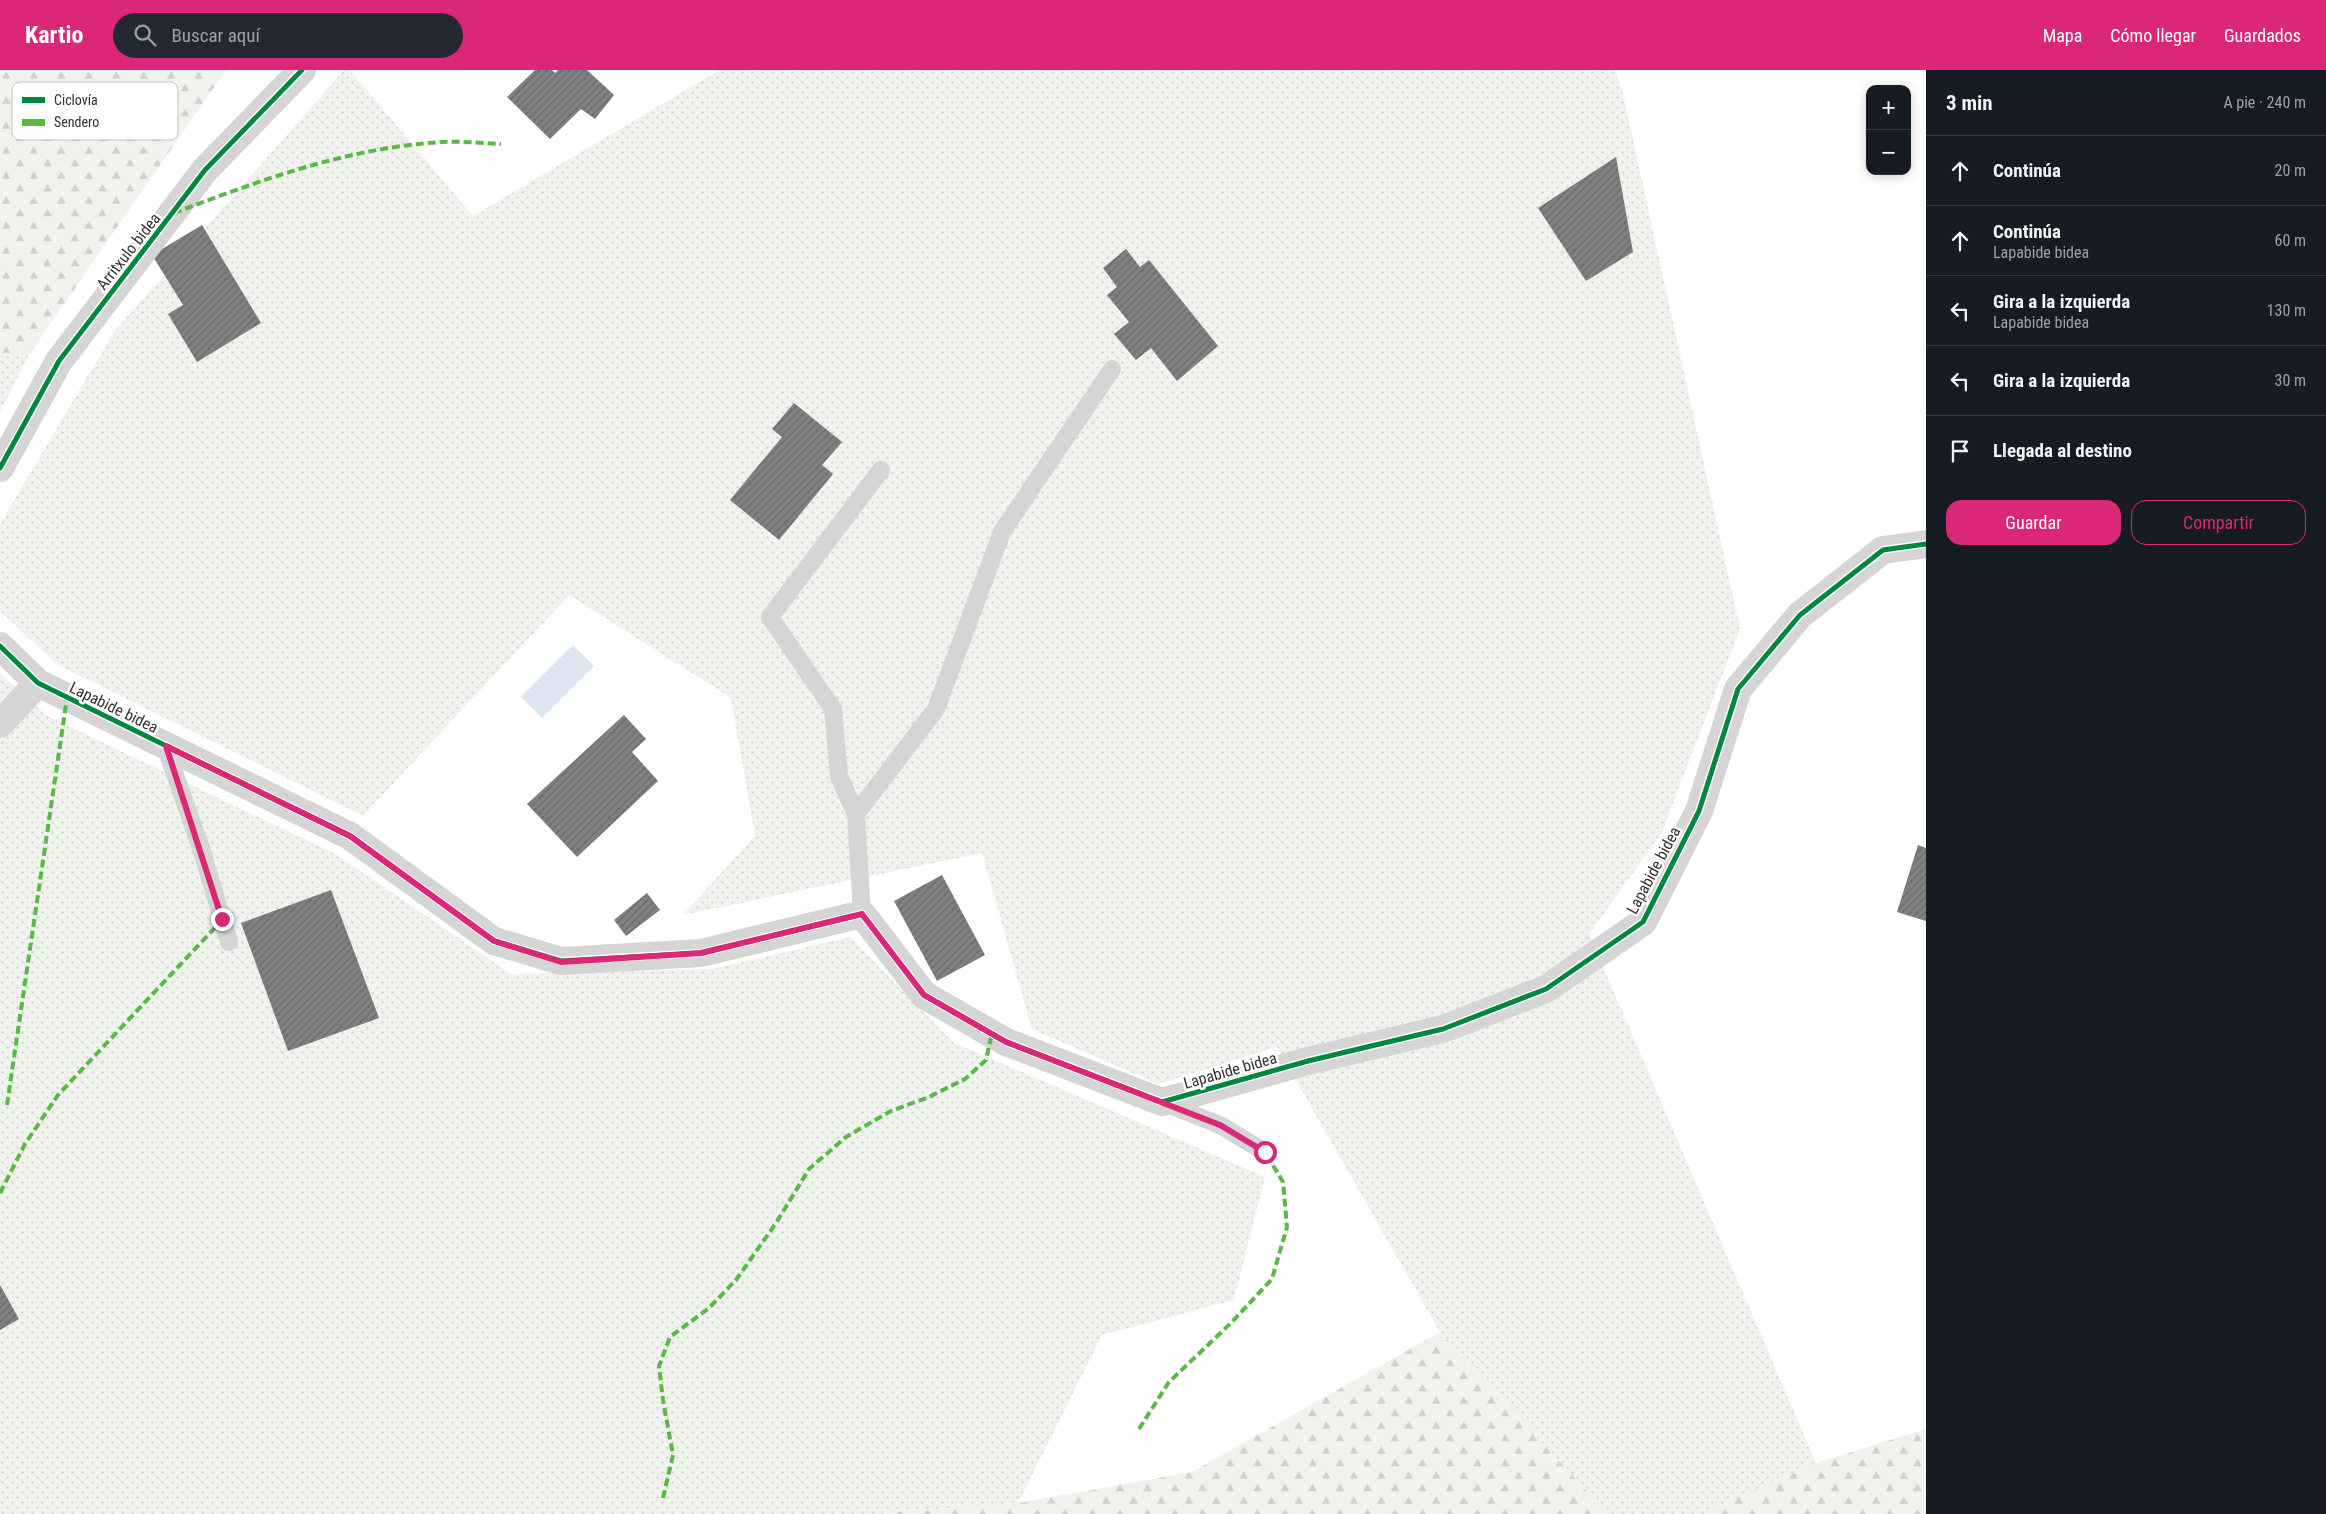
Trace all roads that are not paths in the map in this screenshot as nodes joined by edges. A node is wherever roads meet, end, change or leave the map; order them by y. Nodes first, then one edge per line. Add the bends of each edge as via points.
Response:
1 (302, 70) edge
2 (1112, 369) dead end
3 (0, 468) edge
4 (881, 470) dead end
5 (1926, 544) edge
6 (0, 646) edge
7 (38, 684) junction
8 (0, 724) edge
9 (166, 746) junction
10 (856, 814) junction
11 (862, 914) junction
12 (229, 942) dead end
13 (1162, 1102) junction
14 (1265, 1152) dead end

1 - 3 street, Arritxulo bidea via 206,170 65,353
2 - 10 lane via 1002,532 936,709
4 - 10 lane via 770,617 833,709 840,776
5 - 13 street, Lapabide bidea via 1882,550 1800,615 1738,689 1699,811 1642,922 1546,990 1443,1029 1308,1061
6 - 7 street, Lapabide bidea
7 - 8 street
7 - 9 street, Lapabide bidea
9 - 11 street, Lapabide bidea via 350,836 494,941 561,962 701,953
9 - 12 lane
10 - 11 lane
11 - 13 street via 924,995 1006,1042
13 - 14 lane via 1220,1125

